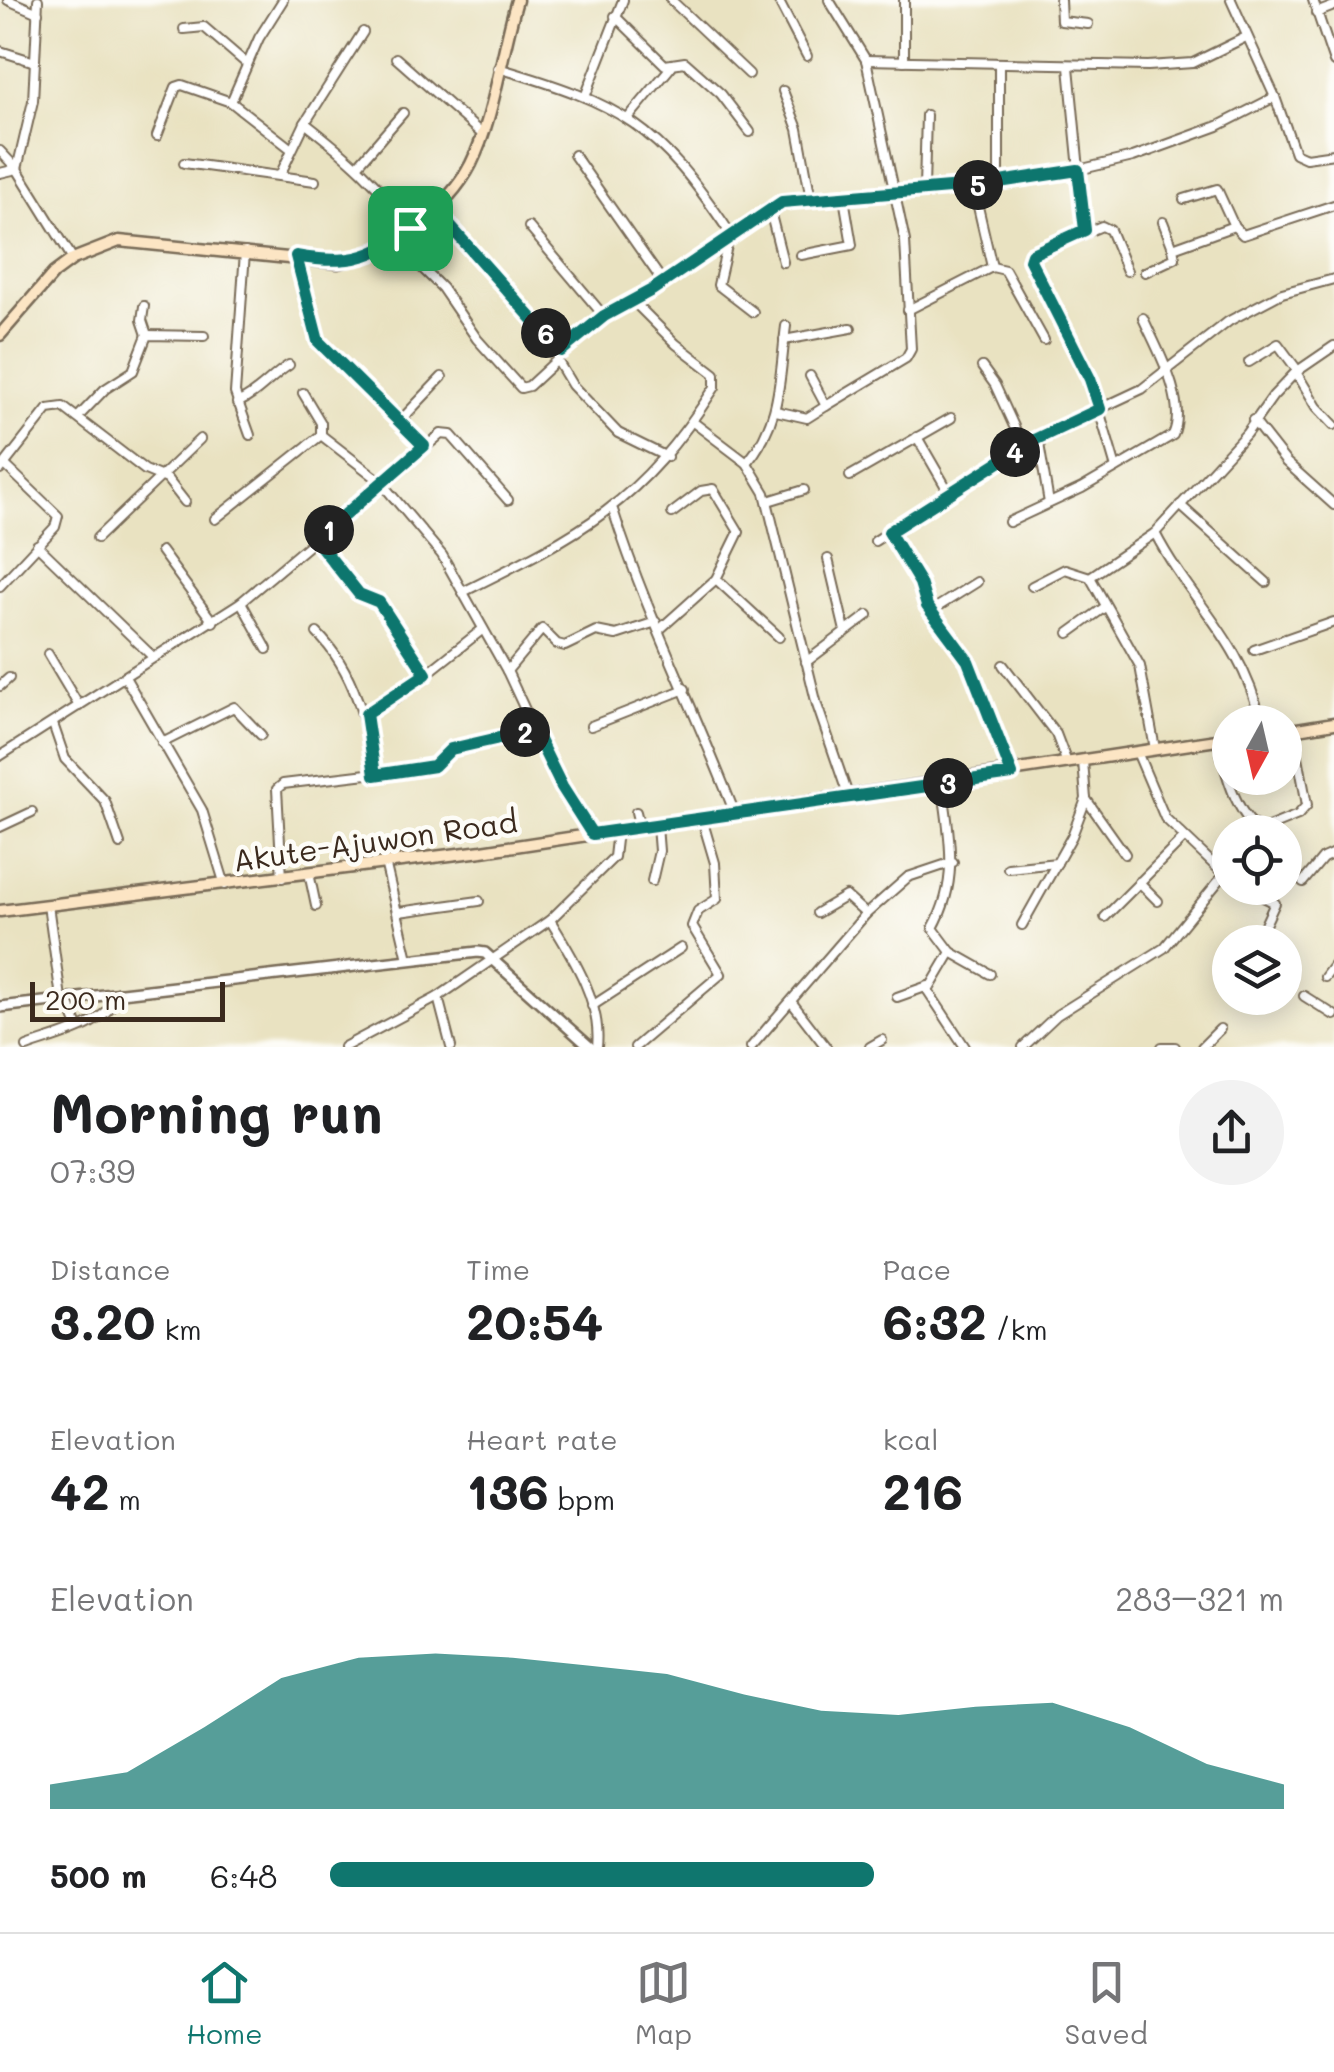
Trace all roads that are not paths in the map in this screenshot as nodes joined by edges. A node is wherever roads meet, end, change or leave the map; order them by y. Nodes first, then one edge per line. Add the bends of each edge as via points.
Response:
1 (8, 0) edge
2 (38, 0) edge
3 (283, 0) edge
4 (516, 0) edge
5 (623, 0) edge
6 (670, 0) edge
7 (778, 0) edge
8 (830, 0) edge
9 (904, 0) edge
10 (1060, 0) edge
11 (1232, 0) edge
12 (1313, 0) edge
13 (1334, 6) edge
14 (38, 13) junction
15 (1316, 13) junction
16 (615, 16) junction
17 (1088, 24) dead end
18 (184, 29) dead end
19 (364, 32) dead end
20 (1246, 37) junction
21 (0, 50) edge
22 (808, 56) dead end
23 (396, 58) dead end
24 (866, 60) junction
25 (904, 61) junction
26 (36, 62) junction
27 (1334, 62) edge
28 (247, 64) junction
29 (999, 66) junction
30 (1069, 66) junction
31 (671, 67) junction
32 (498, 68) junction
33 (749, 74) dead end
34 (783, 91) dead end
35 (585, 97) junction
36 (1275, 97) junction
37 (231, 102) junction
38 (402, 113) dead end
39 (926, 114) dead end
40 (630, 116) junction
41 (305, 123) junction
42 (750, 132) dead end
43 (482, 134) junction
44 (157, 136) dead end
45 (290, 148) junction
46 (0, 151) edge
47 (1334, 154) edge
48 (574, 155) dead end
49 (184, 163) dead end
50 (358, 165) junction
51 (17, 169) junction
52 (1078, 170) junction
53 (0, 173) edge
54 (281, 173) junction
55 (315, 181) dead end
56 (999, 181) junction
57 (973, 186) junction
58 (924, 188) junction
59 (891, 191) junction
60 (844, 198) junction
61 (1184, 198) dead end
62 (811, 199) junction
63 (1334, 205) edge
64 (769, 207) junction
65 (434, 208) junction
66 (1162, 222) dead end
67 (1234, 226) junction
68 (529, 227) dead end
69 (410, 228) junction
70 (1085, 230) junction
71 (730, 233) junction
72 (394, 240) junction
73 (1173, 248) junction
74 (245, 252) junction
75 (296, 256) junction
76 (802, 256) dead end
77 (73, 259) junction
78 (783, 262) dead end
79 (992, 267) junction
80 (1128, 271) dead end
81 (1144, 272) dead end
82 (1334, 279) edge
83 (663, 282) junction
84 (632, 300) junction
85 (144, 306) dead end
86 (908, 310) junction
87 (753, 312) dead end
88 (604, 316) junction
89 (1143, 318) dead end
90 (786, 326) dead end
91 (851, 328) dead end
92 (0, 335) edge
93 (147, 335) junction
94 (204, 336) dead end
95 (784, 340) junction
96 (1044, 340) dead end
97 (1334, 346) edge
98 (559, 355) junction
99 (1249, 362) dead end
100 (289, 365) dead end
101 (982, 367) dead end
102 (1166, 371) junction
103 (1297, 371) junction
104 (810, 376) dead end
105 (442, 377) dead end
106 (303, 393) dead end
107 (238, 403) junction
108 (826, 406) junction
109 (1100, 409) junction
110 (776, 411) junction
111 (78, 417) junction
112 (951, 418) dead end
113 (400, 420) junction
114 (1253, 420) junction
115 (693, 422) junction
116 (1334, 424) edge
117 (250, 434) dead end
118 (321, 435) junction
119 (918, 438) junction
120 (1038, 438) junction
121 (200, 439) dead end
122 (424, 446) junction
123 (1023, 446) junction
124 (667, 457) junction
125 (746, 463) junction
126 (3, 467) edge
127 (1116, 468) junction
128 (850, 476) dead end
129 (158, 478) junction
130 (382, 486) junction
131 (804, 490) dead end
132 (950, 494) junction
133 (508, 500) dead end
134 (768, 501) junction
135 (185, 502) dead end
136 (1049, 503) junction
137 (1334, 505) edge
138 (1180, 506) junction
139 (613, 510) junction
140 (672, 513) dead end
141 (215, 520) dead end
142 (1008, 522) dead end
143 (889, 532) junction
144 (1155, 533) junction
145 (97, 538) dead end
146 (316, 540) junction
147 (875, 541) dead end
148 (37, 544) junction
149 (162, 551) dead end
150 (828, 559) dead end
151 (1090, 577) junction
152 (716, 579) junction
153 (977, 582) dead end
154 (1266, 582) dead end
155 (0, 586) edge
156 (1032, 586) dead end
157 (463, 592) junction
158 (241, 602) junction
159 (1105, 607) junction
160 (931, 611) junction
161 (868, 615) dead end
162 (214, 622) junction
163 (1334, 622) edge
164 (658, 626) junction
165 (483, 629) junction
166 (845, 631) junction
167 (317, 633) dead end
168 (1069, 633) dead end
169 (779, 637) dead end
170 (268, 649) dead end
171 (1254, 650) dead end
172 (48, 654) dead end
173 (152, 656) junction
174 (806, 662) junction
175 (1003, 666) dead end
176 (507, 671) junction
177 (426, 674) junction
178 (124, 677) junction
179 (9, 678) dead end
180 (0, 686) edge
181 (685, 689) junction
182 (1257, 705) edge
183 (79, 706) junction
184 (366, 714) junction
185 (1334, 723) edge
186 (53, 724) junction
187 (591, 726) dead end
188 (1302, 728) edge
189 (534, 730) junction
190 (261, 735) dead end
191 (1212, 741) edge
192 (162, 743) junction
193 (1155, 749) junction
194 (1137, 752) junction
195 (0, 756) edge
196 (1083, 760) junction
197 (1067, 763) junction
198 (1012, 774) junction
199 (375, 775) junction
200 (942, 784) junction
201 (1302, 784) edge
202 (1237, 795) edge
203 (849, 798) junction
204 (1086, 799) junction
205 (32, 812) dead end
206 (636, 812) dead end
207 (735, 814) junction
208 (702, 819) junction
209 (657, 826) junction
210 (0, 827) edge
211 (640, 828) junction
212 (617, 831) junction
213 (592, 834) junction
214 (1184, 838) junction
215 (120, 844) dead end
216 (1334, 853) edge
217 (1126, 854) dead end
218 (384, 862) junction
219 (953, 862) junction
220 (1057, 863) junction
221 (1212, 865) edge
222 (1008, 868) dead end
223 (309, 873) junction
224 (282, 878) junction
225 (652, 880) dead end
226 (1139, 882) junction
227 (1304, 882) dead end
228 (225, 885) junction
229 (1212, 895) edge
230 (1158, 900) dead end
231 (478, 902) dead end
232 (48, 906) junction
233 (316, 906) dead end
234 (0, 912) edge
235 (399, 912) junction
236 (816, 913) dead end
237 (866, 914) junction
238 (1104, 917) dead end
239 (550, 920) junction
240 (1022, 925) dead end
241 (682, 948) dead end
242 (951, 952) junction
243 (408, 958) junction
244 (490, 959) junction
245 (1334, 964) edge
246 (990, 974) dead end
247 (1325, 977) dead end
248 (928, 986) junction
249 (118, 992) junction
250 (897, 996) dead end
251 (1304, 996) dead end
252 (438, 997) junction
253 (64, 998) junction
254 (793, 1004) junction
255 (592, 1006) junction
256 (0, 1007) edge
257 (1334, 1015) edge
258 (78, 1028) junction
259 (1220, 1029) dead end
260 (370, 1036) junction
261 (882, 1040) dead end
262 (27, 1047) edge
263 (344, 1047) edge
264 (374, 1047) edge
265 (451, 1047) edge
266 (593, 1047) edge
267 (635, 1047) edge
268 (752, 1047) edge
269 (826, 1047) edge
270 (870, 1047) edge
271 (965, 1047) edge
272 (1023, 1047) edge
273 (1162, 1047) edge
274 (1174, 1047) edge
275 (1202, 1047) edge

1 - 14 street
2 - 14 street
3 - 28 street
4 - 32 main road
5 - 16 street
6 - 33 street
7 - 22 street
8 - 24 street
9 - 25 street
10 - 17 street via 1061,21
11 - 20 street
12 - 15 street
13 - 15 street
14 - 26 street
15 - 27 street
16 - 31 street
16 - 35 street
18 - 28 street via 204,26
19 - 41 street
20 - 30 street via 1192,62
20 - 36 street
21 - 26 street
23 - 43 street
24 - 25 street
24 - 59 street
25 - 29 street
26 - 51 street
28 - 37 street
29 - 30 street
29 - 56 street
30 - 52 street
31 - 40 street
31 - 42 street via 685,62
32 - 35 street
32 - 43 main road
34 - 62 street
35 - 40 street
36 - 47 street via 1295,153
36 - 52 street via 1218,126
37 - 44 street via 176,87
37 - 45 street
38 - 50 street
39 - 58 street
40 - 71 street via 688,170
41 - 45 street
41 - 50 street
43 - 65 main road via 466,174
45 - 54 street
46 - 51 street
48 - 83 street
49 - 54 street
50 - 69 street
51 - 53 street
51 - 77 street
52 - 56 street
52 - 70 street
54 - 55 street
56 - 57 street
57 - 58 street
57 - 79 street
58 - 59 street
59 - 60 street
59 - 86 street via 905,240
60 - 62 street
60 - 76 street via 852,245
61 - 67 street via 1218,189
62 - 64 street
63 - 67 street via 1251,234
64 - 71 street
64 - 78 street
65 - 69 main road
65 - 98 street
66 - 73 street
67 - 73 street
68 - 88 street
69 - 72 main road
70 - 80 street via 1110,230
70 - 109 street via 1030,260
71 - 83 street
71 - 87 street via 717,282
72 - 75 main road via 338,263
72 - 98 street via 442,288 520,388
73 - 81 street via 1175,258
74 - 75 main road
74 - 77 main road via 119,241
74 - 107 street
75 - 113 street via 318,341
77 - 92 main road via 34,290
79 - 86 street
79 - 96 street via 1004,270
82 - 102 street via 1293,289 1242,314
83 - 84 street
84 - 88 street
84 - 115 street via 718,378
85 - 93 street
86 - 108 street via 910,354
88 - 98 street
89 - 102 street
90 - 95 street
91 - 95 street
93 - 94 street
93 - 111 street via 133,372
95 - 110 street
97 - 103 street
98 - 124 street via 572,385 618,433
99 - 103 street via 1275,344
100 - 107 street
101 - 123 street
102 - 109 street
102 - 127 street via 1178,424 1173,435
103 - 114 street
103 - 116 street
104 - 108 street
105 - 113 street
106 - 118 street
107 - 117 street
108 - 110 street via 807,418
109 - 120 street
109 - 127 street
110 - 125 street via 767,438
111 - 126 street via 52,406
111 - 129 street
112 - 119 street
113 - 122 street
114 - 137 street via 1286,462
114 - 138 street
115 - 124 street
115 - 125 street
118 - 130 street
118 - 141 street
119 - 128 street
119 - 132 street
120 - 123 street
120 - 136 street
121 - 129 street
122 - 130 street
122 - 133 street via 451,435
123 - 132 street
124 - 139 street
125 - 134 street
126 - 148 street via 58,516
127 - 136 street
129 - 135 street via 167,479
129 - 145 street
130 - 146 street
130 - 157 street via 442,555
131 - 134 street
132 - 143 street
134 - 174 street
136 - 142 street
138 - 144 street
138 - 154 street
139 - 157 street
139 - 164 street
140 - 152 street via 708,488 717,492 738,538
143 - 147 street
143 - 160 street
144 - 151 street
144 - 182 street via 1235,650
146 - 158 street
146 - 177 street via 359,594 379,602
148 - 155 street
148 - 173 street
149 - 162 street
150 - 166 street
151 - 156 street via 1065,569
151 - 159 street
152 - 164 street
152 - 169 street
153 - 160 street
157 - 165 street
158 - 162 street
158 - 170 street
159 - 168 street
159 - 193 street via 1140,666
160 - 198 street via 968,661
161 - 166 street
162 - 173 street
163 - 171 street
164 - 176 street via 596,632 565,646 542,629
164 - 181 street
165 - 176 street
165 - 177 street
166 - 174 street
167 - 184 street
172 - 183 street
173 - 178 street
174 - 203 street
175 - 197 street via 1056,734
176 - 189 street
177 - 184 street
178 - 183 street
178 - 192 street
179 - 180 street
181 - 187 street
181 - 207 street
183 - 186 street
184 - 199 street
185 - 188 main road
186 - 195 street
186 - 215 street via 65,759 104,801
189 - 199 street via 451,749 434,766
189 - 213 street
190 - 192 street via 234,707
191 - 193 main road, Akute-Ajuwon Road
192 - 228 street via 202,810
193 - 194 main road, Akute-Ajuwon Road
194 - 196 main road, Akute-Ajuwon Road
194 - 214 street via 1152,796
196 - 197 main road, Akute-Ajuwon Road
196 - 204 street
197 - 198 main road, Akute-Ajuwon Road
198 - 200 main road, Akute-Ajuwon Road
199 - 224 street via 278,789
200 - 203 main road, Akute-Ajuwon Road
200 - 219 street
201 - 202 street via 1307,805 1261,830
203 - 207 main road, Akute-Ajuwon Road
204 - 217 street
204 - 220 street
205 - 210 street
206 - 211 street
207 - 208 main road, Akute-Ajuwon Road
208 - 209 main road, Akute-Ajuwon Road
208 - 267 street via 718,899 698,911 692,926 721,974
209 - 211 main road, Akute-Ajuwon Road
209 - 225 street
211 - 212 main road, Akute-Ajuwon Road
212 - 213 main road, Akute-Ajuwon Road
212 - 239 street via 614,857
213 - 218 main road, Akute-Ajuwon Road
214 - 221 street
214 - 226 street
216 - 227 street
218 - 223 main road, Akute-Ajuwon Road
218 - 235 street
219 - 237 street via 908,877
219 - 242 street via 948,900 932,928
220 - 222 street
220 - 240 street
223 - 224 main road, Akute-Ajuwon Road
223 - 233 street
224 - 228 main road, Akute-Ajuwon Road
226 - 230 street
226 - 238 street
228 - 232 main road, Akute-Ajuwon Road
229 - 272 street via 1164,948 1056,1015
231 - 235 street
232 - 234 main road, Akute-Ajuwon Road
232 - 253 street
235 - 243 street
236 - 237 street via 843,896
237 - 254 street
239 - 244 street
239 - 255 street
241 - 255 street
242 - 246 street
242 - 248 street
243 - 244 street via 478,952
243 - 249 street
244 - 252 street
244 - 266 street
245 - 247 street
248 - 250 street
248 - 271 street
249 - 253 street
249 - 258 street via 111,1009
251 - 257 street
252 - 260 street
252 - 265 street
253 - 256 street
253 - 258 street
254 - 268 street
254 - 269 street
255 - 266 street via 599,1030
258 - 262 street
259 - 275 street
260 - 263 street
260 - 264 street
261 - 270 street
273 - 274 street

